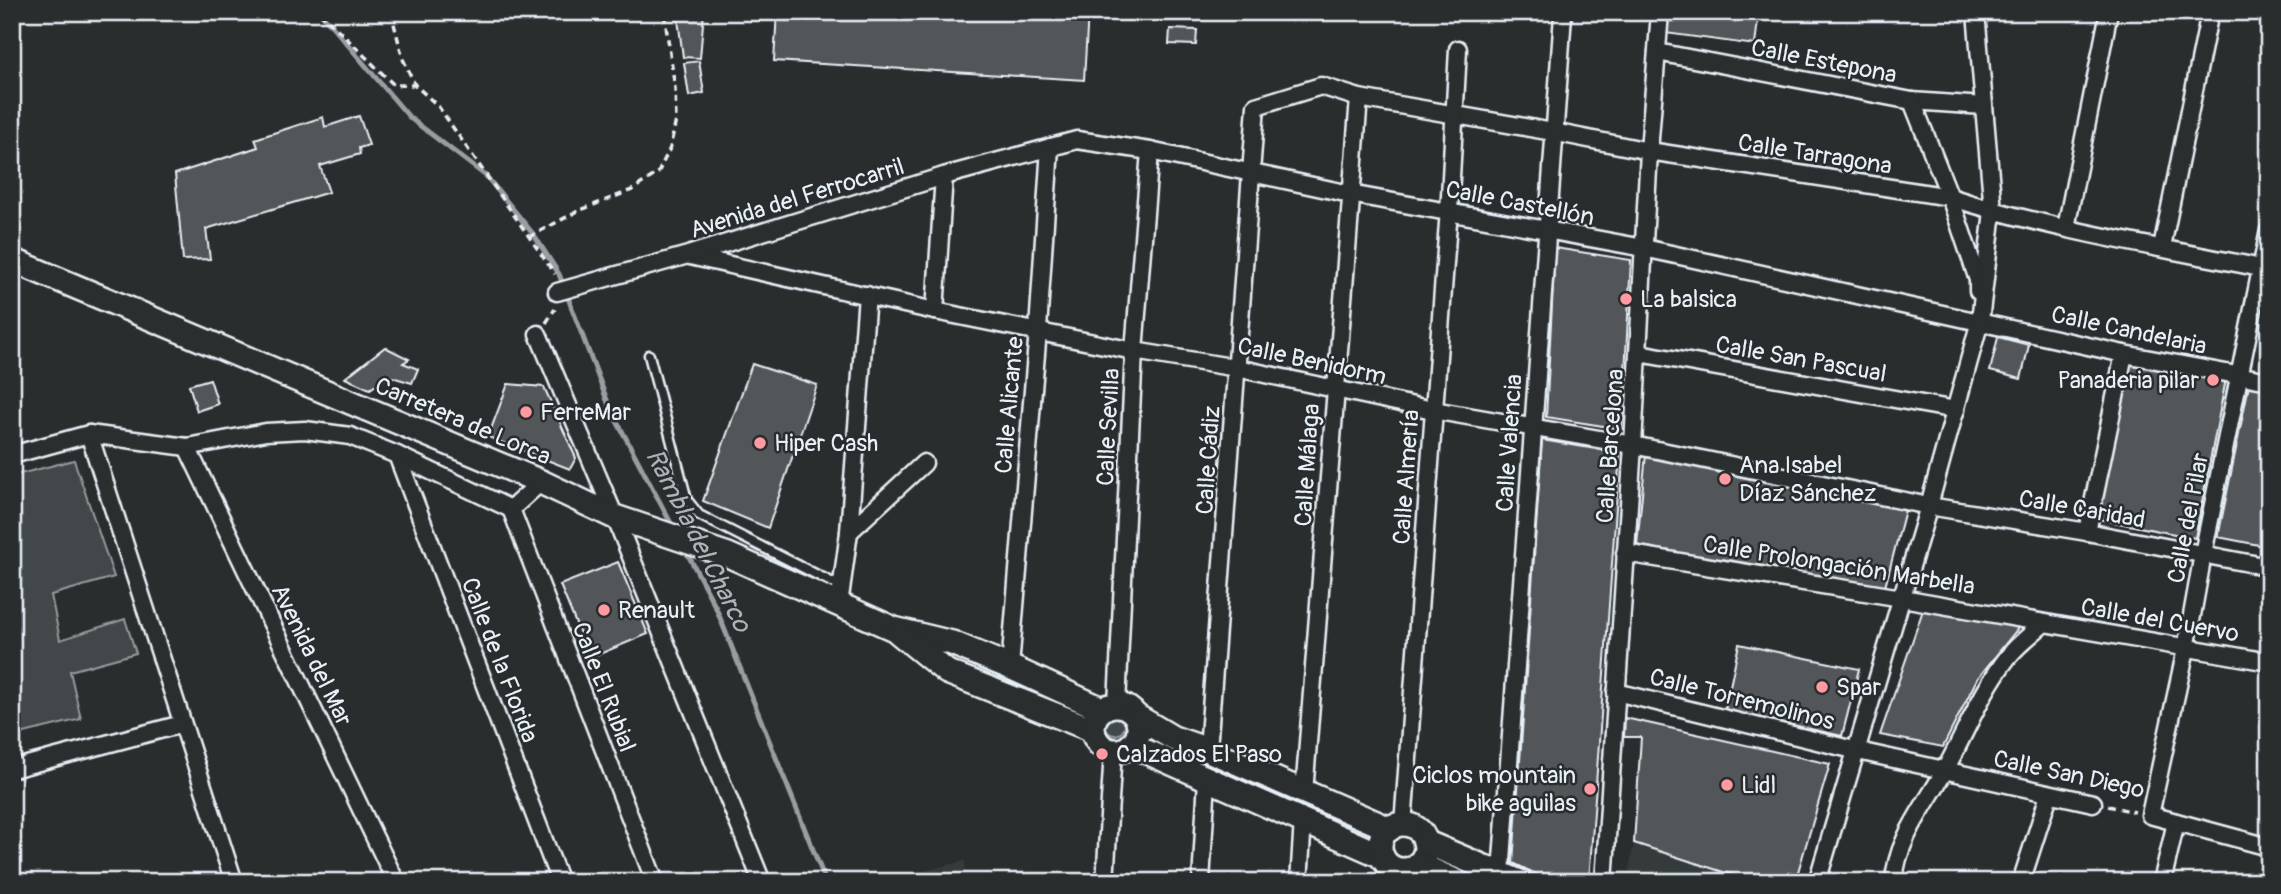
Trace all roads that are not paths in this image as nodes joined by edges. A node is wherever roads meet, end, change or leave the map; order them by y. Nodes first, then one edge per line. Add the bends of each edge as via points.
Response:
1 (1660, 12) edge
2 (1976, 12) edge
3 (2109, 12) edge
4 (2210, 12) edge
5 (1563, 15) dead end
6 (1458, 48) dead end
7 (1657, 52) junction
8 (1359, 98) junction
9 (1912, 101) junction
10 (1984, 106) junction
11 (1455, 114) junction
12 (1553, 132) junction
13 (1050, 147) junction
14 (1150, 151) junction
15 (1649, 151) junction
16 (1252, 173) junction
17 (944, 176) junction
18 (1350, 194) junction
19 (1950, 197) junction
20 (1993, 211) junction
21 (1449, 212) junction
22 (2066, 228) junction
23 (2269, 230) edge
24 (1546, 232) junction
25 (2162, 247) junction
26 (1644, 248) junction
27 (688, 256) junction
28 (12, 260) edge
29 (2261, 268) junction
30 (557, 292) road end
31 (867, 295) junction
32 (935, 311) junction
33 (1980, 321) junction
34 (1038, 330) junction
35 (538, 334) road end
36 (1134, 351) junction
37 (1639, 353) junction
38 (2123, 354) junction
39 (649, 355) dead end
40 (1237, 368) junction
41 (2239, 376) junction
42 (2269, 381) edge
43 (1335, 388) junction
44 (1433, 410) junction
45 (1956, 410) junction
46 (1532, 426) junction
47 (89, 434) junction
48 (1633, 445) junction
49 (187, 447) junction
50 (12, 455) edge
51 (397, 455) junction
52 (924, 463) dead end
53 (541, 482) junction
54 (1929, 506) junction
55 (511, 509) junction
56 (622, 520) junction
57 (849, 532) junction
58 (2087, 532) junction
59 (1625, 553) junction
60 (2203, 554) junction
61 (2269, 567) edge
62 (840, 596) junction
63 (1902, 597) junction
64 (2044, 623) junction
65 (894, 629) junction
66 (2186, 649) junction
67 (2269, 662) edge
68 (1010, 667) junction
69 (1616, 692) junction
70 (1112, 715) junction
71 (182, 724) junction
72 (1122, 748) junction
73 (1208, 750) junction
74 (1858, 751) junction
75 (12, 769) edge
76 (1945, 770) junction
77 (1207, 779) junction
78 (1304, 793) junction
79 (2049, 795) junction
80 (2093, 803) road end
81 (2150, 815) joint
82 (1303, 821) junction
83 (2176, 822) junction
84 (1397, 827) junction
85 (1425, 842) junction
86 (2269, 847) edge
87 (1382, 856) junction
88 (1407, 872) edge
89 (1510, 878) edge
90 (234, 882) edge
91 (396, 882) edge
92 (560, 882) edge
93 (655, 882) edge
94 (762, 882) edge
95 (1105, 882) edge
96 (1201, 882) edge
97 (1299, 882) edge
98 (1457, 882) edge
99 (1604, 882) edge
100 (1817, 882) edge
101 (1894, 882) edge
102 (2021, 882) edge
103 (2162, 882) edge

1 - 7 street, Calle Barcelona
2 - 10 street
3 - 22 street
4 - 25 street
5 - 12 street, Calle Valencia
6 - 11 street, Calle Almería
7 - 9 street, Calle Estepona
7 - 15 street, Calle Barcelona
8 - 11 street, Calle Tarragona
8 - 16 street, Calle Tarragona via 1321,86 1256,106
8 - 18 street, Calle Málaga
9 - 10 street, Calle Estepona
9 - 19 street
10 - 20 street
11 - 12 street, Calle Tarragona
11 - 21 street, Calle Almería
12 - 15 street, Calle Tarragona
12 - 24 street, Calle Valencia
13 - 14 street, Calle Castellón via 1077,141
13 - 17 street, Avenida del Ferrocarril
13 - 34 street, Calle Alicante
14 - 16 street, Calle Castellón
14 - 36 street, Calle Sevilla
15 - 19 street, Calle Tarragona
15 - 26 street, Calle Barcelona
16 - 18 street, Calle Castellón
16 - 40 street, Calle Cádiz
17 - 27 street, Avenida del Ferrocarril
17 - 32 street
18 - 21 street, Calle Castellón
18 - 43 street, Calle Málaga
19 - 20 street, Calle Tarragona
19 - 33 street via 1978,280
20 - 22 street, Calle Tarragona
20 - 33 street
21 - 24 street, Calle Castellón
21 - 44 street, Calle Almería
22 - 25 street, Calle Tarragona
23 - 29 street, Calle del Pilar
24 - 26 street, Calle Castellón
24 - 46 street, Calle Valencia
25 - 29 street, Calle Tarragona
26 - 33 street, Calle Castellón
26 - 37 street, Calle Barcelona
27 - 30 street, Avenida del Ferrocarril
27 - 31 street, Calle Benidorm
28 - 53 main road, Carretera de Lorca
29 - 41 street, Calle del Pilar
31 - 32 street, Calle Benidorm
31 - 57 street
32 - 34 street, Calle Benidorm
33 - 38 street, Calle Candelaria
33 - 45 street
34 - 36 street, Calle Benidorm
34 - 68 street, Calle Alicante
35 - 56 street
36 - 40 street, Calle Benidorm
36 - 70 street, Calle Sevilla
37 - 45 street, Calle San Pascual
37 - 48 street, Calle Barcelona
38 - 41 street, Calle Candelaria
38 - 58 street
39 - 62 lane via 687,500 699,515
40 - 43 street, Calle Benidorm
40 - 73 street, Calle Cádiz
41 - 42 street, Calle Candelaria
41 - 60 street, Calle del Pilar
43 - 44 street, Calle Benidorm
43 - 78 street, Calle Málaga
44 - 46 street, Calle Benidorm
44 - 84 street, Calle Almería
45 - 54 street
46 - 48 street, Calle Benidorm
46 - 89 street, Calle Valencia
47 - 49 street
47 - 50 street
47 - 71 street
48 - 54 street, Calle Benidorm
48 - 59 street, Calle Barcelona
49 - 51 street via 265,432 304,430 350,436
49 - 91 street, Avenida del Mar
51 - 55 street
51 - 92 street, Calle de la Florida
52 - 57 street
53 - 55 street
53 - 56 main road, Carretera de Lorca
54 - 58 street, Calle Caridad
54 - 63 street
55 - 93 street, Calle El Rubial
56 - 62 main road, Carretera de Lorca
56 - 94 street
57 - 62 street
58 - 60 street, Calle Caridad
59 - 63 street, Calle Prolongación Marbella
59 - 69 street, Calle Barcelona
60 - 61 street, Calle Caridad
60 - 66 street, Calle del Pilar
62 - 65 main road, Carretera de Lorca
63 - 64 street, Calle Prolongación Marbella
63 - 74 street
64 - 66 street, Calle del Cuervo
64 - 76 street via 2009,655
65 - 68 main road, Carretera de Lorca via 952,643
65 - 70 main road, Carretera de Lorca via 947,672
66 - 67 street, Calle del Cuervo
66 - 81 street, Calle del Pilar
68 - 70 main road, Carretera de Lorca
69 - 74 street, Calle Torremolinos
69 - 99 street, Calle Barcelona
70 - 72 main road via 1139,729 1137,737
70 - 72 main road via 1098,743 1107,750
70 - 73 main road, Carretera de Lorca
71 - 75 street
71 - 90 street
72 - 77 main road
72 - 95 street
73 - 78 main road, Carretera de Lorca
74 - 76 street, Calle San Diego
74 - 100 street
76 - 79 street, Calle San Diego
76 - 101 street via 1907,836
77 - 82 main road
77 - 96 street
78 - 84 main road, Carretera de Lorca
79 - 80 street, Calle San Diego
79 - 102 street
81 - 83 street, Calle San Diego
82 - 87 main road
82 - 97 street
83 - 86 street, Calle San Diego
83 - 103 street
84 - 85 main road, Carretera de Lorca via 1415,828
84 - 87 main road via 1382,839
85 - 88 main road via 1425,853
85 - 89 main road, Carretera de Lorca
87 - 88 main road via 1389,865
88 - 98 main road

